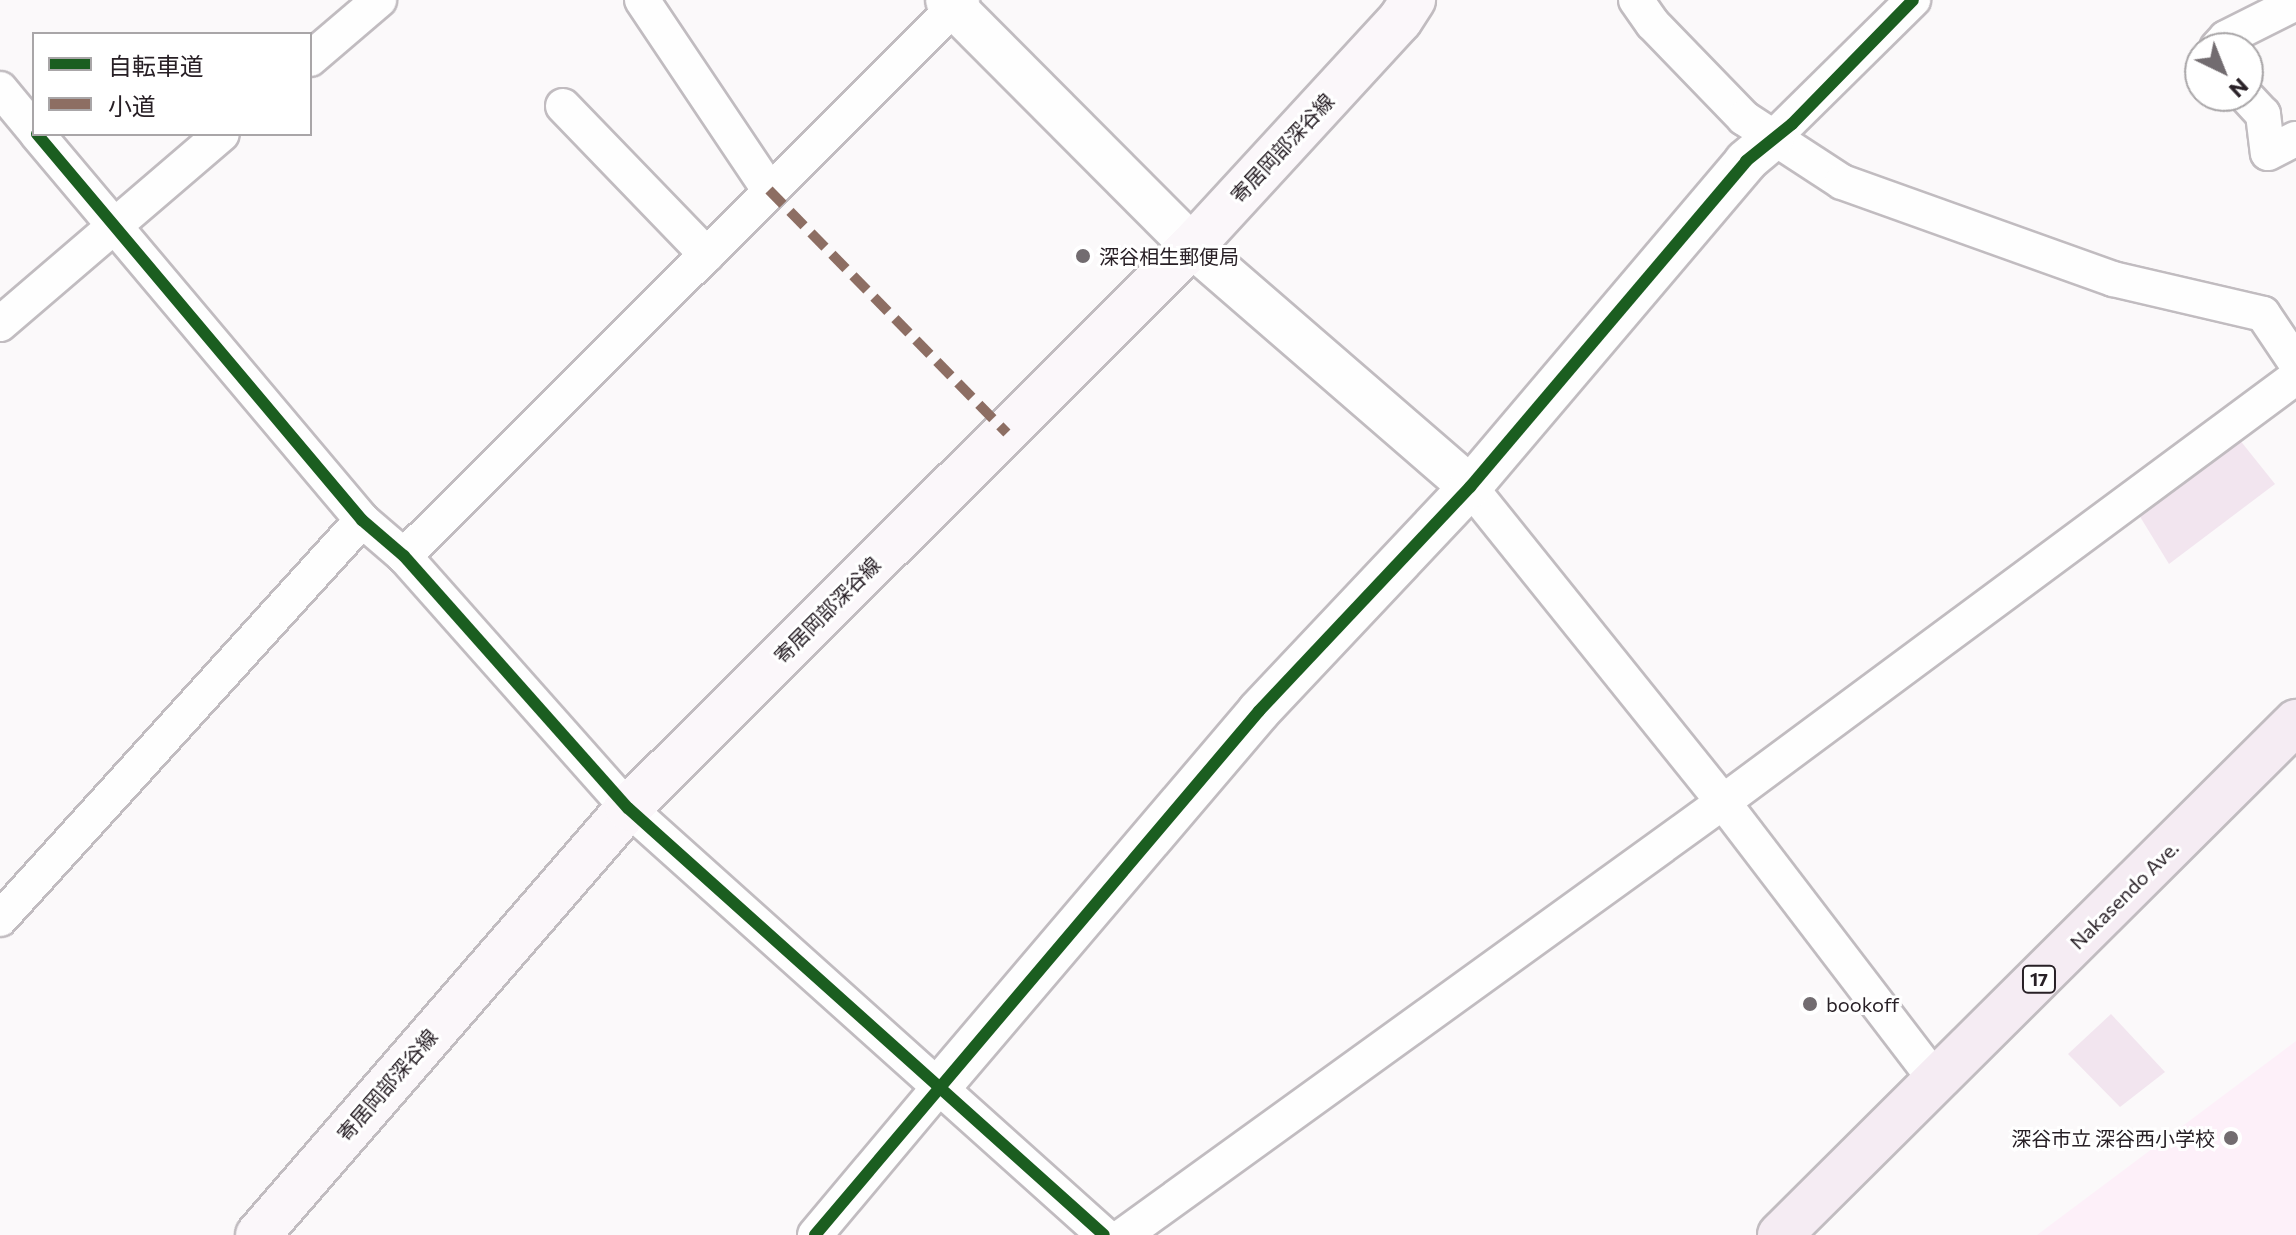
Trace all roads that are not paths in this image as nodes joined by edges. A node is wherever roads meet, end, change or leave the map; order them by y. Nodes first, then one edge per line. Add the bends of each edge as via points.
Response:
1 (379, 0) edge
2 (642, 0) edge
3 (1413, 0) edge
4 (1636, 0) edge
5 (1913, 0) edge
6 (954, 3) edge
7 (2296, 3) edge
8 (2238, 32) edge
9 (312, 57) edge
10 (0, 89) edge
11 (563, 106) dead end
12 (2261, 112) edge
13 (32, 127) edge
14 (39, 136) edge
15 (220, 136) edge
16 (1773, 138) junction
17 (2296, 139) edge
18 (769, 190) junction
19 (113, 226) junction
20 (1192, 246) junction
21 (707, 255) junction
22 (0, 324) edge
23 (2296, 363) edge
24 (2296, 377) edge
25 (1470, 487) junction
26 (362, 520) junction
27 (404, 556) junction
28 (2296, 722) edge
29 (1723, 802) junction
30 (628, 808) junction
31 (0, 919) edge
32 (1937, 1082) junction
33 (940, 1086) junction
34 (258, 1235) edge
35 (815, 1235) edge
36 (1104, 1235) edge
37 (1124, 1235) edge
38 (1780, 1235) edge

1 - 9 street
2 - 18 street
3 - 20 main road, 寄居岡部深谷線
4 - 16 street via 1744,118
5 - 16 street
6 - 18 street
6 - 20 street
7 - 8 street
10 - 13 street
11 - 21 street
12 - 17 street via 2268,153
14 - 19 street
15 - 19 street
16 - 23 street via 1842,182 1920,212 2113,279 2263,314
16 - 25 street via 1746,161
18 - 21 street
19 - 22 street
19 - 26 street
20 - 25 street
20 - 30 main road, 寄居岡部深谷線
21 - 27 street
24 - 29 street
25 - 29 street
25 - 33 street via 1259,711
26 - 27 street
26 - 31 street
27 - 30 street
28 - 32 highway, Nakasendo Ave. / 17
29 - 32 street
29 - 37 street
30 - 33 street
30 - 34 main road, 寄居岡部深谷線
32 - 38 highway, Nakasendo Ave. / 17
33 - 35 street
33 - 36 street

